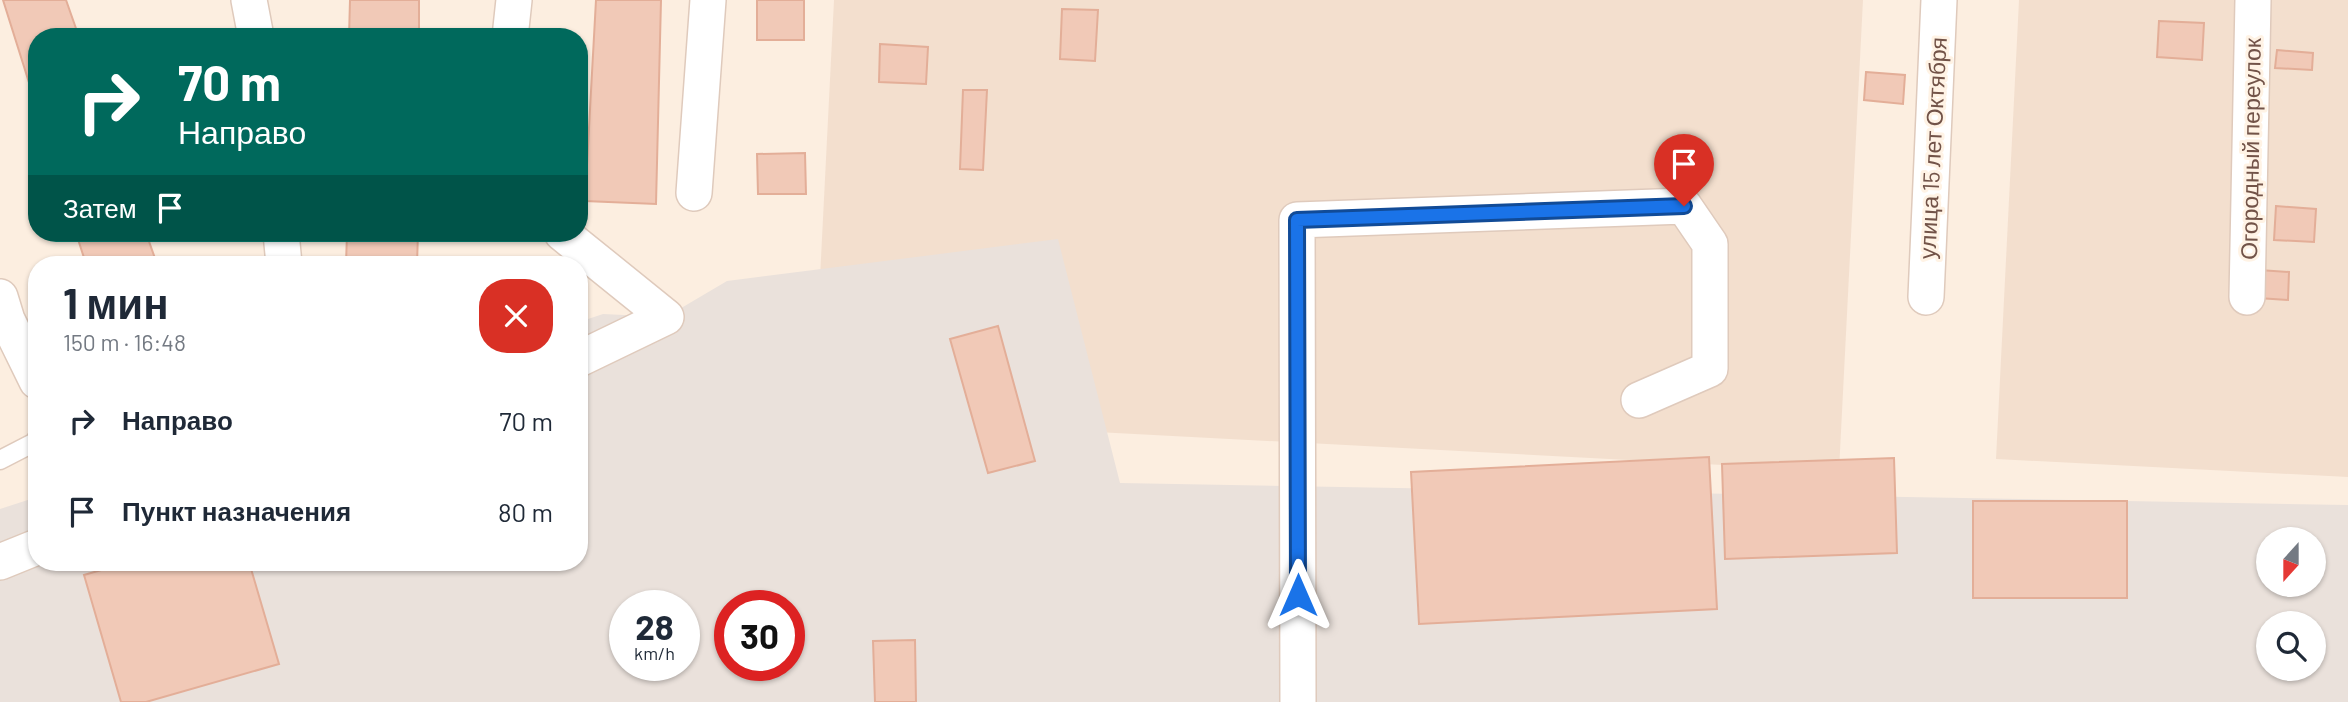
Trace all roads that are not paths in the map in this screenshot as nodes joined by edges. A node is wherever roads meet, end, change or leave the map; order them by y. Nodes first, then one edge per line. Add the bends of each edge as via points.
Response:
1 (249, 0) edge
2 (514, 0) edge
3 (708, 0) edge
4 (1939, 0) edge
5 (2253, 0) edge
6 (254, 28) edge
7 (511, 28) edge
8 (694, 193) dead end
9 (573, 242) edge
10 (1926, 296) dead end
11 (0, 297) edge
12 (2248, 297) dead end
13 (588, 355) edge
14 (28, 363) edge
15 (1639, 400) dead end
16 (28, 446) edge
17 (0, 460) edge
18 (28, 551) edge
19 (0, 562) edge
20 (1298, 702) edge

1 - 6 street
2 - 7 street
3 - 8 street
4 - 10 street, улица 15 лет Октября
5 - 12 street, Огородный переулок
9 - 13 street via 666,317
11 - 14 street
15 - 20 street via 1710,369 1710,244 1684,206 1297,220
16 - 17 lane
18 - 19 street

